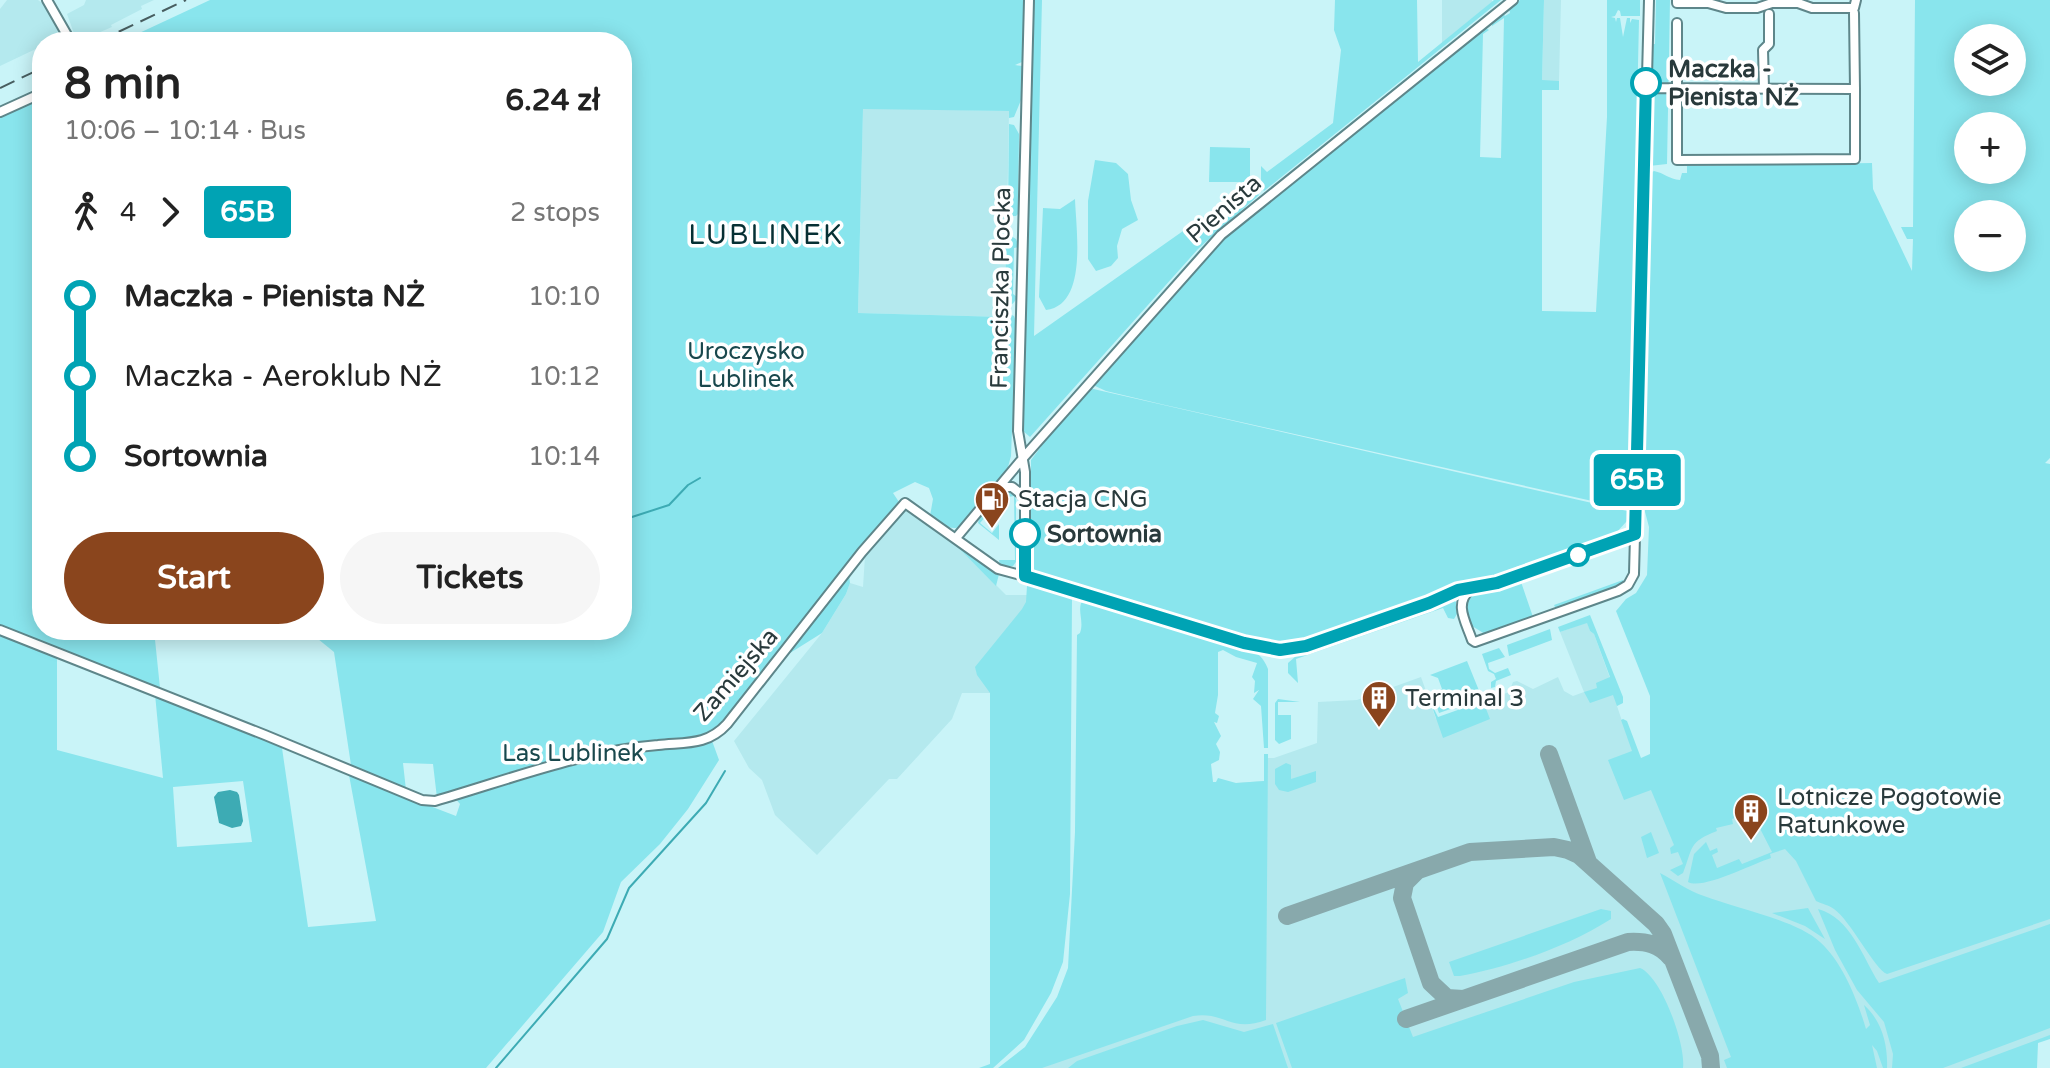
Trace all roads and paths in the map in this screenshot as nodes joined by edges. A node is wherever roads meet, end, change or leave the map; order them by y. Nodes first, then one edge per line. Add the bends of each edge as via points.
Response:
1 (47, 0) edge
2 (1029, 0) edge
3 (1513, 0) edge
4 (1649, 0) edge
5 (1677, 0) edge
6 (1856, 0) edge
7 (1854, 13) dead end
8 (1769, 14) dead end
9 (1677, 23) dead end
10 (65, 32) edge
11 (1646, 88) junction
12 (1677, 88) junction
13 (1764, 88) junction
14 (1855, 89) junction
15 (32, 98) edge
16 (0, 112) edge
17 (1023, 458) junction
18 (999, 487) junction
19 (1025, 497) junction
20 (1636, 534) junction
21 (956, 538) junction
22 (1025, 576) junction
23 (1474, 588) junction
24 (1442, 598) junction
25 (1461, 604) junction
26 (0, 630) edge

1 - 10 street
2 - 17 street, Franciszka Plocka via 1018,431
3 - 17 street, Pienista via 1221,235
4 - 11 street
5 - 6 street via 1726,8 1798,3 1854,8
7 - 14 street
8 - 13 street
9 - 12 street
11 - 12 street
11 - 20 street
12 - 13 street
12 - 14 street via 1677,160 1855,159
13 - 14 street
15 - 16 street
17 - 18 street, Pienista
17 - 19 street, Franciszka Plocka
18 - 19 street via 1012,487
18 - 21 street, Pienista
19 - 22 street, Franciszka Plocka
20 - 23 street, Zamiejska
20 - 25 street via 1634,574 1624,588 1473,641
21 - 22 street, Zamiejska via 998,569
21 - 26 street, Zamiejska via 903,503 714,737 599,755 435,801
22 - 24 street, Zamiejska via 1280,650 1306,646
23 - 24 street, Zamiejska
23 - 25 street
24 - 25 street

